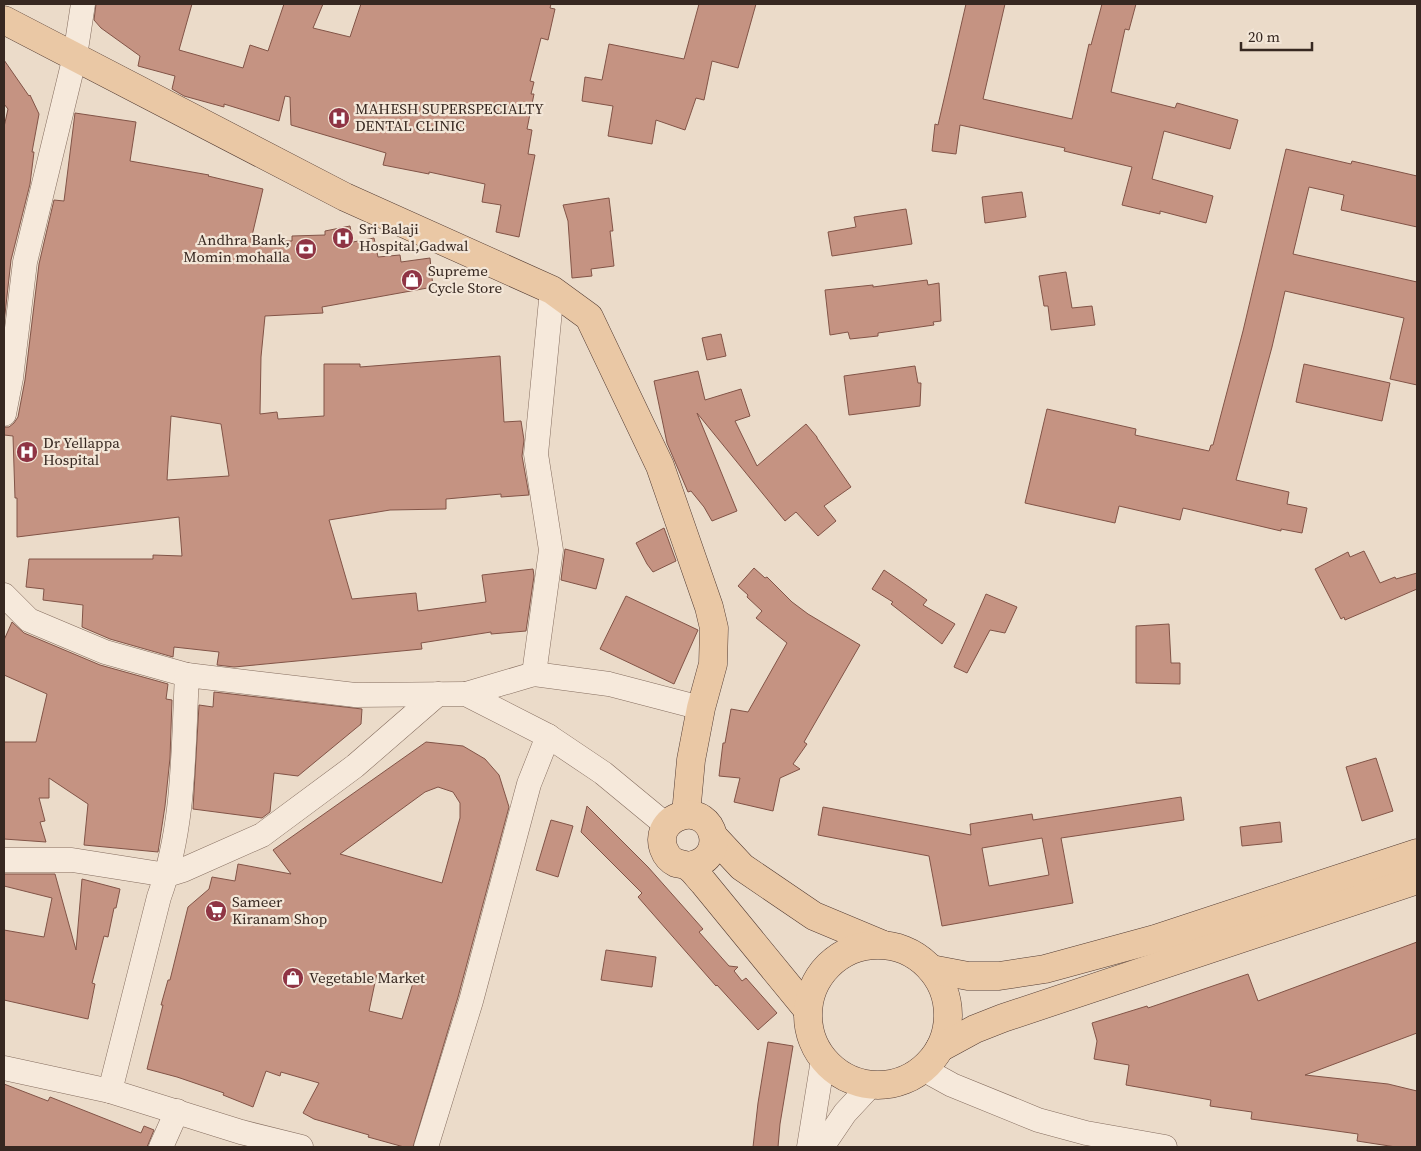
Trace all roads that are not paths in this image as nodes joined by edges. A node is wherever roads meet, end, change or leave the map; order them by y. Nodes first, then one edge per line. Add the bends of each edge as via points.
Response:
1 (83, 4) edge
2 (4, 20) edge
3 (76, 56) junction
4 (552, 290) junction
5 (4, 414) edge
6 (4, 595) edge
7 (534, 674) junction
8 (187, 675) junction
9 (438, 694) junction
10 (466, 694) junction
11 (701, 708) junction
12 (548, 736) junction
13 (676, 820) junction
14 (714, 838) junction
15 (1417, 853) edge
16 (4, 860) edge
17 (687, 866) junction
18 (167, 875) junction
19 (1417, 880) edge
20 (883, 945) junction
21 (931, 969) junction
22 (807, 1009) junction
23 (940, 1048) junction
24 (823, 1060) junction
25 (4, 1068) edge
26 (923, 1069) junction
27 (871, 1085) junction
28 (110, 1091) junction
29 (177, 1111) junction
30 (161, 1147) edge
31 (301, 1147) edge
32 (426, 1147) edge
33 (809, 1147) edge
34 (822, 1147) edge
35 (1165, 1147) edge

1 - 3 street
2 - 3 main road
3 - 4 main road via 345,197
3 - 5 street via 25,262
4 - 7 street via 536,454 551,550
4 - 11 main road via 589,317 660,466 714,628 713,664
6 - 8 street via 29,620 104,652
7 - 10 street
7 - 11 street via 609,684
8 - 9 street via 355,695
8 - 18 street via 180,810
9 - 10 street
9 - 18 street via 355,766 262,835
10 - 12 street
11 - 13 main road
12 - 13 street
12 - 32 street via 529,784
13 - 14 main road via 695,815 711,828
13 - 17 main road via 662,834 664,852 678,864
14 - 17 main road via 710,854 704,861
14 - 20 main road via 742,866 814,916
15 - 21 main road via 1156,939 1045,969 999,976 968,976
16 - 18 street via 72,860
17 - 22 main road
18 - 28 street
19 - 23 main road via 1003,1018
20 - 21 main road via 910,952
20 - 22 main road via 855,948 831,962 814,984
21 - 23 main road via 945,994 948,1021
22 - 24 main road via 810,1036
23 - 26 main road
24 - 27 main road via 845,1077
24 - 33 street
25 - 28 street
26 - 27 main road via 899,1082
26 - 35 street via 952,1085 1038,1120
27 - 34 street via 845,1112
28 - 29 street
29 - 30 street
29 - 31 street

